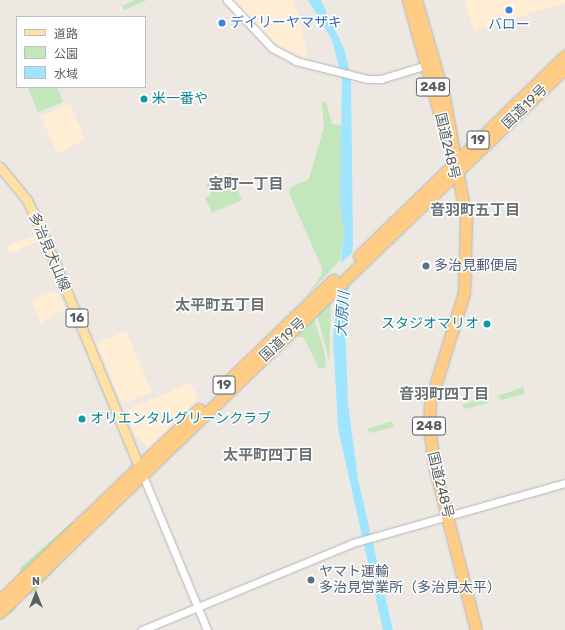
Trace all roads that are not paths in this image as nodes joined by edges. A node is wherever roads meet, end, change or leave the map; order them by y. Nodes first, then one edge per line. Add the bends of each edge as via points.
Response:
1 (227, 0) edge
2 (408, 0) edge
3 (416, 0) edge
4 (565, 56) edge
5 (432, 63) junction
6 (565, 68) edge
7 (444, 97) junction
8 (480, 138) junction
9 (0, 167) edge
10 (454, 169) junction
11 (141, 470) junction
12 (565, 483) edge
13 (448, 519) junction
14 (0, 600) edge
15 (197, 605) junction
16 (0, 612) edge
17 (142, 630) edge
18 (207, 630) edge
19 (476, 630) edge

1 - 5 street via 272,48 296,61 359,78 381,79
2 - 5 highway, 国道248号 / 248
3 - 5 highway, 国道248号 / 248
4 - 8 highway, 国道19号 / 19
5 - 7 highway, 国道248号 / 248
5 - 10 highway, 国道248号 / 248
6 - 10 highway, 国道19号 / 19
7 - 8 highway, 248 via 457,142 468,145
7 - 10 highway, 国道248号 / 248
8 - 10 highway, 国道19号 / 19
9 - 11 main road, 多治見犬山線 / 16 via 27,200
10 - 11 highway, 国道19号 / 19
10 - 13 highway, 国道248号 / 248 via 465,223 467,266 464,293 430,414 430,444
11 - 14 highway, 国道19号 / 19
11 - 15 street
11 - 16 highway, 国道19号 / 19
12 - 13 street
13 - 15 street via 356,543
13 - 19 highway, 国道248号 / 248
15 - 17 street
15 - 18 street

